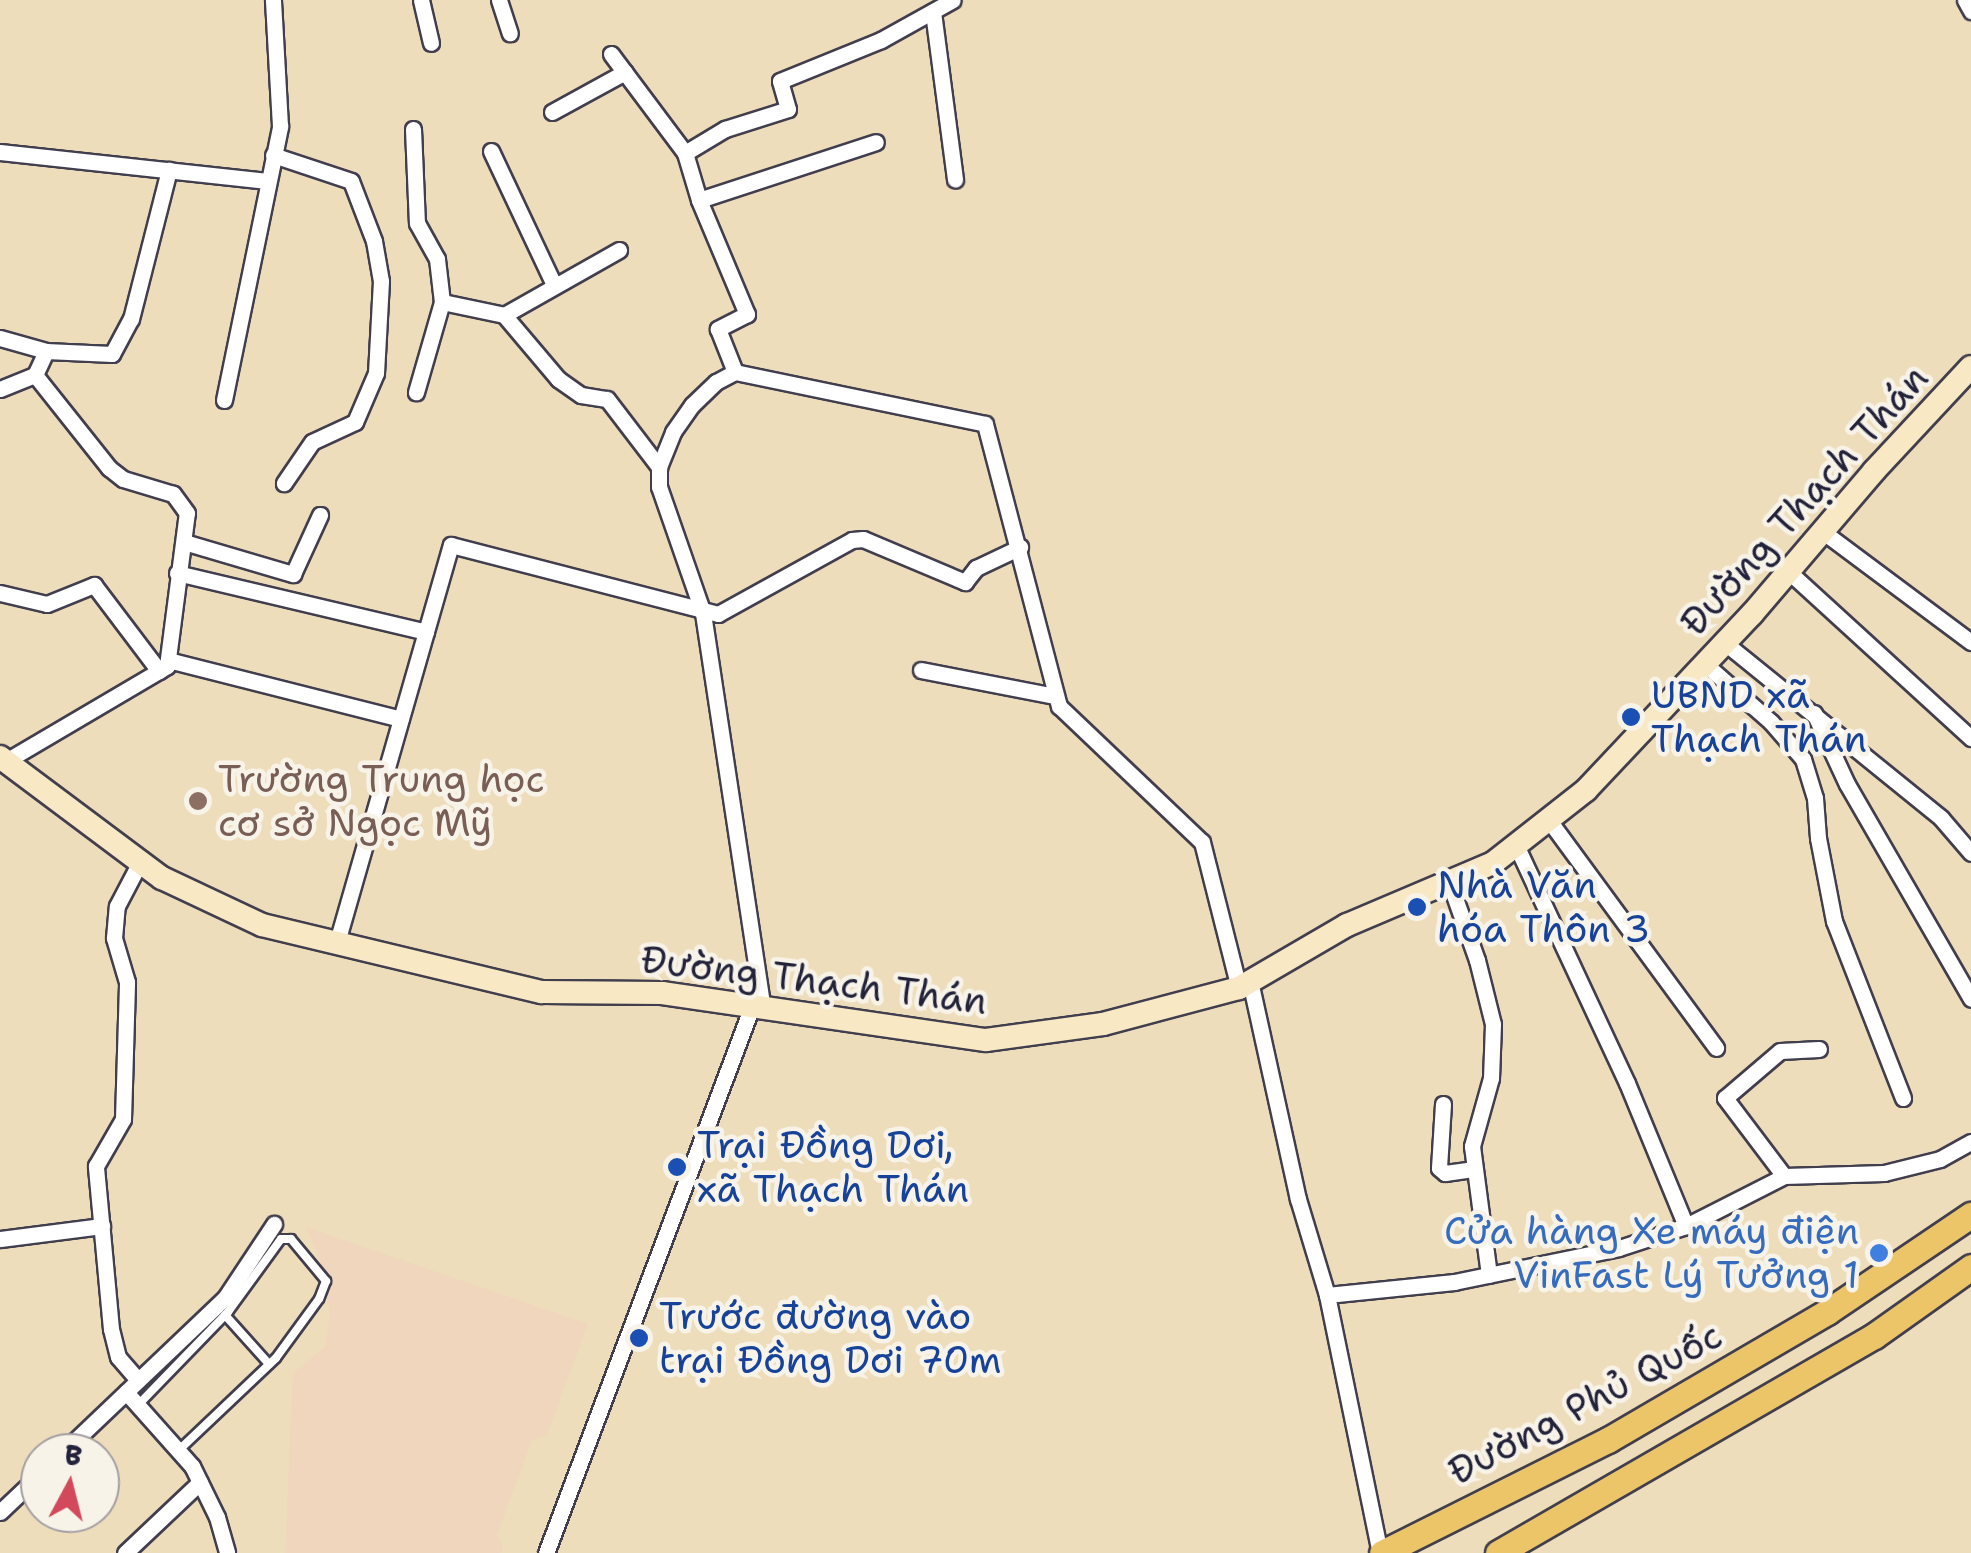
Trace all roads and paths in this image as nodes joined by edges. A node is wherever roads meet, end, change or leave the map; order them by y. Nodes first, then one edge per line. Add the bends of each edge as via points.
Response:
1 (273, 0) edge
2 (421, 0) edge
3 (499, 0) edge
4 (954, 0) edge
5 (1965, 0) edge
6 (1971, 11) edge
7 (933, 12) junction
8 (510, 32) dead end
9 (432, 43) dead end
10 (611, 54) dead end
11 (625, 72) junction
12 (552, 112) dead end
13 (413, 129) dead end
14 (876, 142) dead end
15 (491, 151) dead end
16 (0, 152) edge
17 (685, 152) junction
18 (273, 155) junction
19 (169, 170) junction
20 (955, 180) dead end
21 (267, 181) junction
22 (699, 200) junction
23 (618, 250) dead end
24 (554, 285) junction
25 (442, 302) junction
26 (504, 315) junction
27 (0, 338) edge
28 (46, 351) junction
29 (1971, 367) edge
30 (735, 372) junction
31 (34, 375) junction
32 (0, 389) edge
33 (416, 392) dead end
34 (224, 400) dead end
35 (659, 467) junction
36 (284, 483) dead end
37 (320, 514) dead end
38 (1822, 532) junction
39 (184, 542) junction
40 (1020, 547) junction
41 (176, 572) junction
42 (1788, 572) junction
43 (0, 593) edge
44 (703, 613) junction
45 (426, 632) junction
46 (1971, 642) edge
47 (1725, 643) junction
48 (1705, 664) junction
49 (163, 666) junction
50 (921, 670) dead end
51 (1055, 696) junction
52 (1814, 713) junction
53 (401, 719) junction
54 (1971, 738) edge
55 (3, 759) edge
56 (1548, 819) junction
57 (1516, 844) junction
58 (1971, 854) edge
59 (140, 862) junction
60 (1449, 882) junction
61 (337, 942) junction
62 (1244, 985) junction
63 (1971, 999) edge
64 (757, 1009) junction
65 (1716, 1048) dead end
66 (1820, 1049) dead end
67 (1904, 1098) dead end
68 (1444, 1104) dead end
69 (1971, 1142) edge
70 (1474, 1169) junction
71 (1784, 1176) junction
72 (1971, 1215) edge
73 (274, 1224) dead end
74 (102, 1226) junction
75 (1686, 1226) junction
76 (0, 1239) edge
77 (1971, 1267) edge
78 (1490, 1275) junction
79 (1868, 1284) junction
80 (1327, 1295) junction
81 (225, 1316) junction
82 (1892, 1323) junction
83 (269, 1364) junction
84 (138, 1380) junction
85 (126, 1392) junction
86 (138, 1406) junction
87 (83, 1433) edge
88 (178, 1451) junction
89 (200, 1482) junction
90 (20, 1493) edge
91 (0, 1512) edge
92 (125, 1553) edge
93 (227, 1553) edge
94 (546, 1553) edge
95 (1381, 1553) edge
96 (1498, 1553) edge

1 - 18 street via 280,126
2 - 9 street
3 - 8 street
4 - 7 street
5 - 6 street
7 - 17 street via 780,81 788,110 725,130
7 - 20 street
10 - 11 street
11 - 12 street
11 - 17 street
13 - 25 street via 417,224 437,259
14 - 22 street
15 - 24 street
16 - 19 street
17 - 22 street
18 - 21 street
18 - 36 street via 351,181 382,281 376,373 365,400 354,422 312,442
19 - 21 street
19 - 28 street via 132,319 112,354
21 - 34 street
22 - 30 street via 747,314 718,329
23 - 24 street
24 - 26 street
25 - 26 street
25 - 33 street
26 - 35 street via 558,378 581,395 607,399
27 - 28 street
28 - 31 street
29 - 38 street, Đường Thạch Thán
30 - 35 street via 692,405
30 - 40 street via 985,424
31 - 32 street
31 - 39 street via 109,468 173,494 188,513
35 - 44 street via 659,487
37 - 39 street via 293,574
38 - 42 street, Đường Thạch Thán
38 - 46 street
39 - 41 street
40 - 44 street via 976,568 965,582 852,540 728,612
40 - 51 street
41 - 45 street
41 - 49 street
42 - 47 street, Đường Thạch Thán
42 - 54 street
43 - 49 street via 48,604 94,585
44 - 45 street via 451,545
44 - 64 street
45 - 53 street
47 - 48 street, Đường Thạch Thán
47 - 52 street
48 - 56 street, Đường Thạch Thán via 1586,790
48 - 67 street via 1803,759 1834,921
49 - 53 street
49 - 55 street
50 - 51 street
51 - 62 street via 1067,716 1202,842
52 - 58 street via 1941,818
52 - 63 street via 1847,784
53 - 61 street
55 - 59 street, Đường Thạch Thán
56 - 57 street, Đường Thạch Thán
56 - 65 street
57 - 60 street, Đường Thạch Thán
57 - 75 street
59 - 61 street, Đường Thạch Thán via 262,924
59 - 74 street via 117,906 114,938 127,982 123,1119 96,1166
60 - 62 street, Đường Thạch Thán via 1346,925
60 - 70 street via 1493,1024
61 - 64 street, Đường Thạch Thán via 542,992 662,993
62 - 64 street, Đường Thạch Thán via 1103,1024 986,1040
62 - 80 street
64 - 94 street
66 - 71 street via 1780,1051 1725,1098
68 - 70 street via 1439,1168
69 - 71 street via 1940,1159 1884,1173
70 - 78 street
71 - 75 street
72 - 79 main road, Đường Phủ Quốc
73 - 84 street via 224,1298
74 - 76 street
74 - 84 street via 118,1357
75 - 78 street via 1619,1248
77 - 82 main road
78 - 80 street
79 - 82 main road
79 - 95 main road, Đường Phủ Quốc via 1608,1440
80 - 95 street
81 - 83 lane
81 - 83 lane via 281,1239 291,1239 326,1281
81 - 86 lane
82 - 96 main road
83 - 88 lane
84 - 85 street
85 - 86 street
85 - 87 street
86 - 88 street
88 - 89 street
89 - 92 street
89 - 93 street
90 - 91 street

